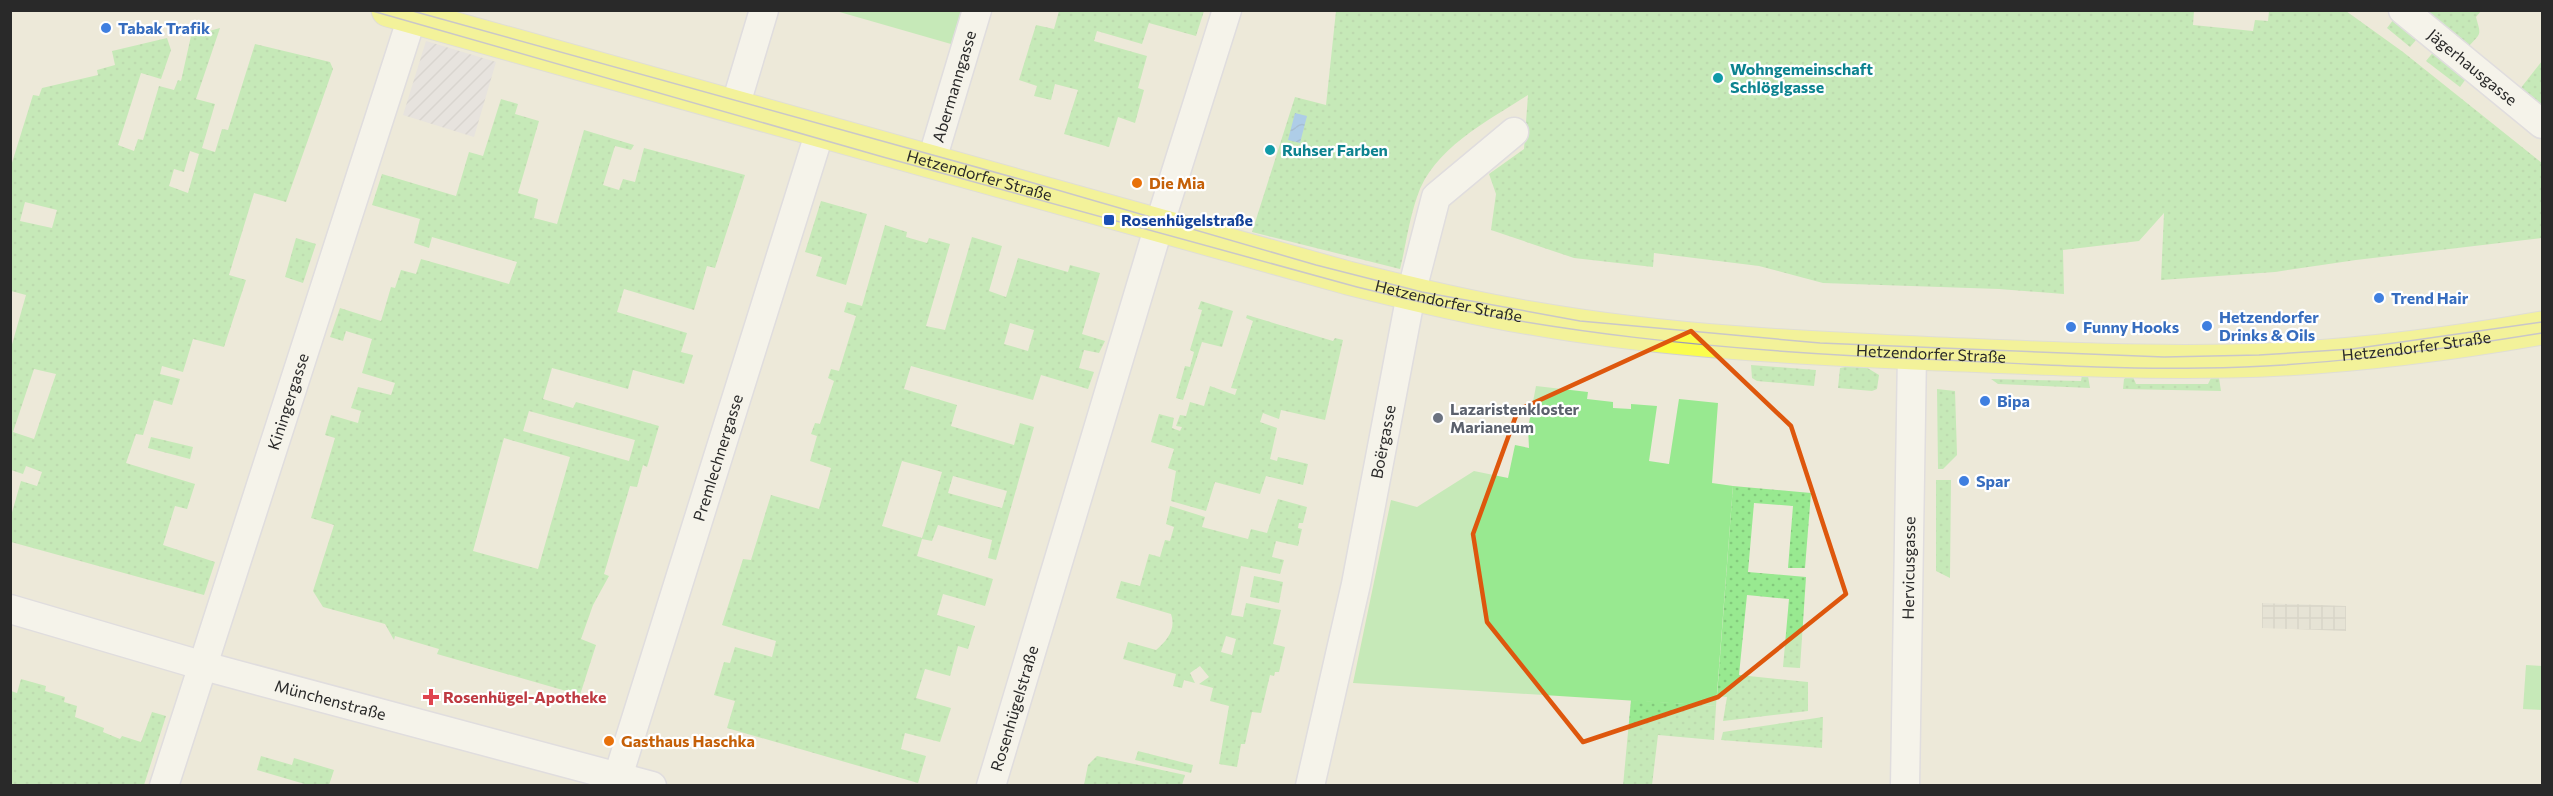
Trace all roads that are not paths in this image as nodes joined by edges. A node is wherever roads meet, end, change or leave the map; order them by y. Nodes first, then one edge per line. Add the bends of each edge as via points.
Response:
1 (764, 10) edge
2 (977, 10) edge
3 (1227, 10) edge
4 (2403, 10) edge
5 (400, 14) edge
6 (735, 107) junction
7 (2542, 124) edge
8 (820, 131) junction
9 (1514, 132) dead end
10 (931, 163) junction
11 (1159, 226) junction
12 (1412, 294) junction
13 (2542, 328) edge
14 (1912, 352) junction
15 (10, 609) edge
16 (204, 666) junction
17 (617, 781) edge
18 (164, 786) edge
19 (652, 786) edge
20 (991, 786) edge
21 (1310, 786) edge
22 (1905, 786) edge

1 - 6 street
2 - 10 street, Abermanngasse
3 - 11 street, Rosenhügelstraße
4 - 7 street, Jägerhausgasse
5 - 6 main road, Hetzendorfer Straße
5 - 16 street, Kiningergasse
6 - 8 main road, Hetzendorfer Straße
8 - 10 main road, Hetzendorfer Straße
8 - 17 street, Premlechnergasse
9 - 12 street, Boërgasse via 1436,197
10 - 11 main road, Hetzendorfer Straße
11 - 12 main road, Hetzendorfer Straße
11 - 20 street, Rosenhügelstraße
12 - 14 main road, Hetzendorfer Straße via 1538,320 1665,336
12 - 21 street, Boërgasse via 1356,584
13 - 14 main road, Hetzendorfer Straße via 2400,349 2263,360 2126,361
14 - 22 street, Hervicusgasse
15 - 16 street, Münchenstraße
16 - 17 street, Münchenstraße
16 - 18 street, Kiningergasse
17 - 19 street, Münchenstraße

